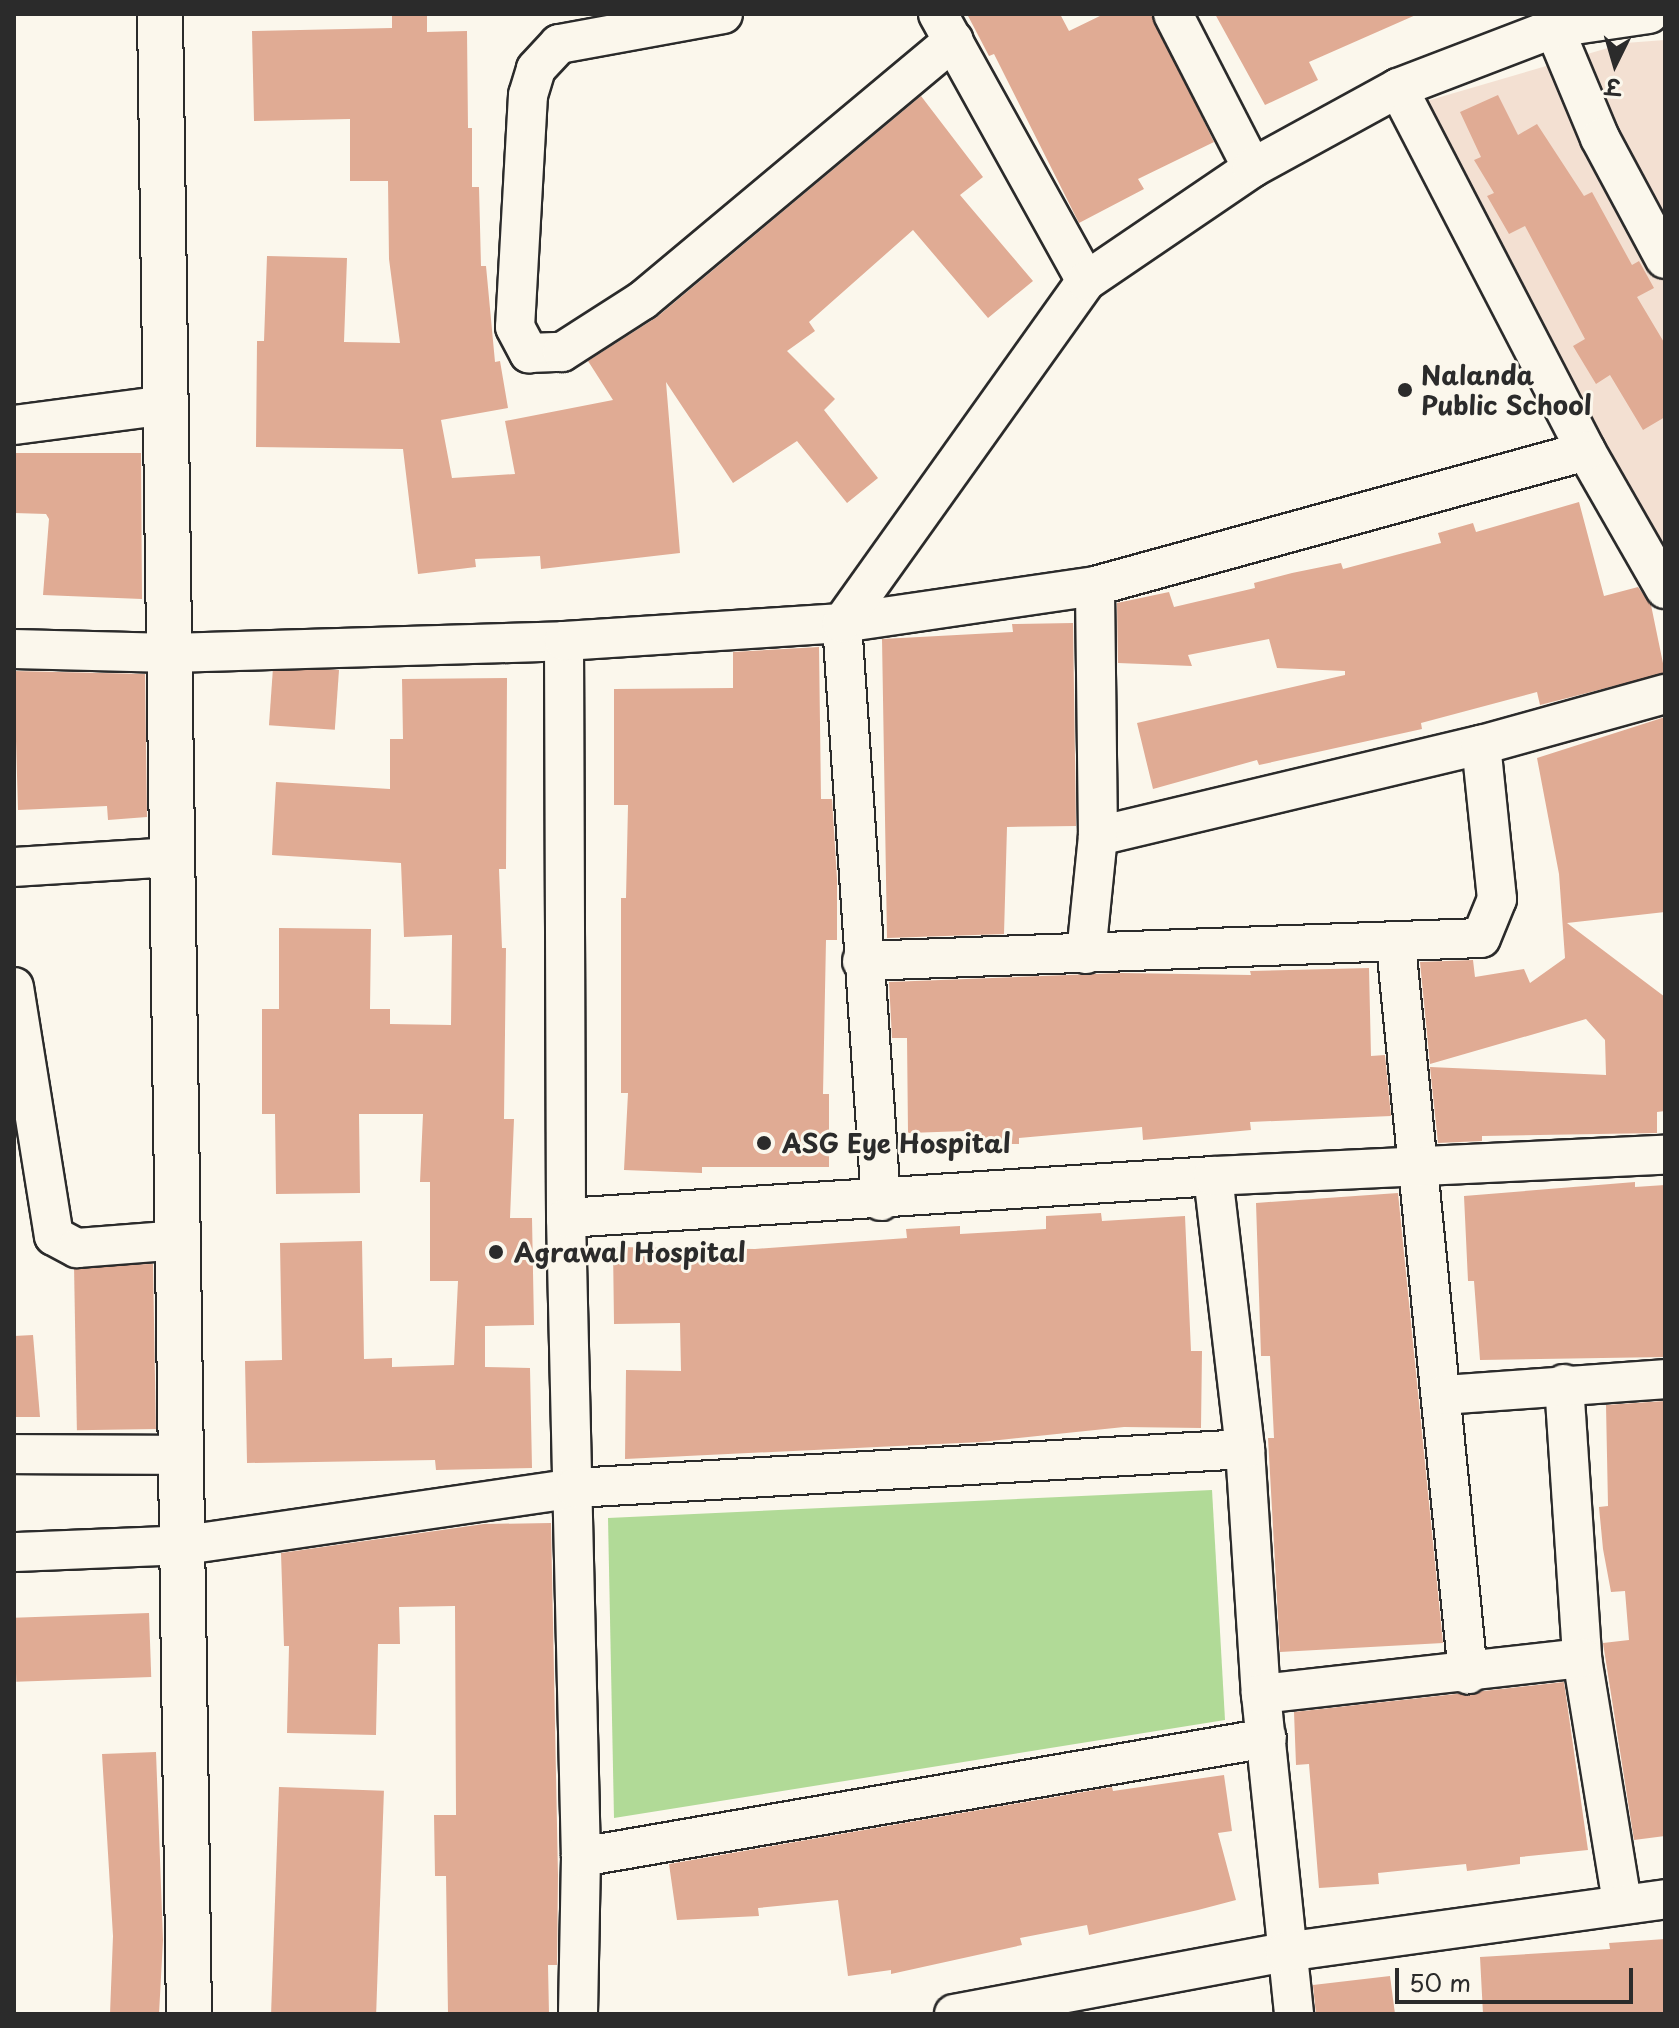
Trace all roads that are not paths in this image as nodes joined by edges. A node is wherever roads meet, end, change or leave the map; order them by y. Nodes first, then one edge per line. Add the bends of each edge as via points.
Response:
1 (160, 14) edge
2 (723, 14) edge
3 (1173, 14) edge
4 (1649, 14) edge
5 (946, 27) edge
6 (1554, 28) junction
7 (1398, 88) junction
8 (1252, 168) junction
9 (1665, 259) edge
10 (1086, 281) junction
11 (166, 405) junction
12 (14, 425) edge
13 (1586, 451) junction
14 (1095, 586) junction
15 (1665, 589) edge
16 (842, 623) junction
17 (564, 641) junction
18 (14, 649) edge
19 (171, 653) junction
20 (1665, 694) edge
21 (1481, 745) junction
22 (1098, 836) junction
23 (174, 857) junction
24 (14, 867) edge
25 (1396, 945) junction
26 (1086, 954) junction
27 (862, 961) junction
28 (14, 987) edge
29 (1665, 1155) edge
30 (1421, 1166) junction
31 (1213, 1176) junction
32 (881, 1201) junction
33 (566, 1218) junction
34 (181, 1240) junction
35 (1665, 1379) edge
36 (1564, 1384) junction
37 (1443, 1395) junction
38 (1245, 1449) junction
39 (14, 1454) edge
40 (184, 1455) junction
41 (575, 1488) junction
42 (185, 1545) junction
43 (14, 1552) edge
44 (1582, 1658) junction
45 (1468, 1674) junction
46 (1261, 1694) junction
47 (1267, 1738) junction
48 (581, 1857) junction
49 (1665, 1899) edge
50 (1622, 1903) junction
51 (1285, 1952) junction
52 (189, 2014) edge
53 (578, 2014) edge
54 (954, 2014) edge
55 (1294, 2014) edge

1 - 11 street
2 - 5 street via 559,44 536,69 528,95 515,327 529,353 562,352 643,300
3 - 8 street
4 - 6 street
5 - 10 street
6 - 7 street
6 - 9 street via 1600,138
7 - 8 street
7 - 13 street
8 - 10 street
10 - 16 street
11 - 12 street
11 - 19 street
13 - 14 street
13 - 15 street
14 - 16 street
14 - 22 street
16 - 17 street
16 - 27 street
17 - 19 street
17 - 33 street
18 - 19 street
19 - 23 street
20 - 21 street
21 - 22 street
21 - 25 street via 1497,899 1481,938
22 - 26 street
23 - 24 street
23 - 34 street
25 - 26 street
25 - 30 street
26 - 27 street
27 - 32 street
28 - 34 street via 54,1236 77,1248
29 - 30 street
30 - 31 street
30 - 37 street
31 - 32 street
31 - 38 street
32 - 33 street
33 - 41 street
34 - 40 street
35 - 36 street
36 - 37 street
36 - 44 street
37 - 45 street
38 - 41 street
38 - 46 street
39 - 40 street
40 - 42 street
41 - 42 street
41 - 48 street
42 - 43 street
42 - 52 street
44 - 45 street
44 - 50 street
45 - 46 street
46 - 47 street
47 - 48 street
47 - 51 street
48 - 53 street
49 - 50 street
50 - 51 street
51 - 54 street
51 - 55 street

